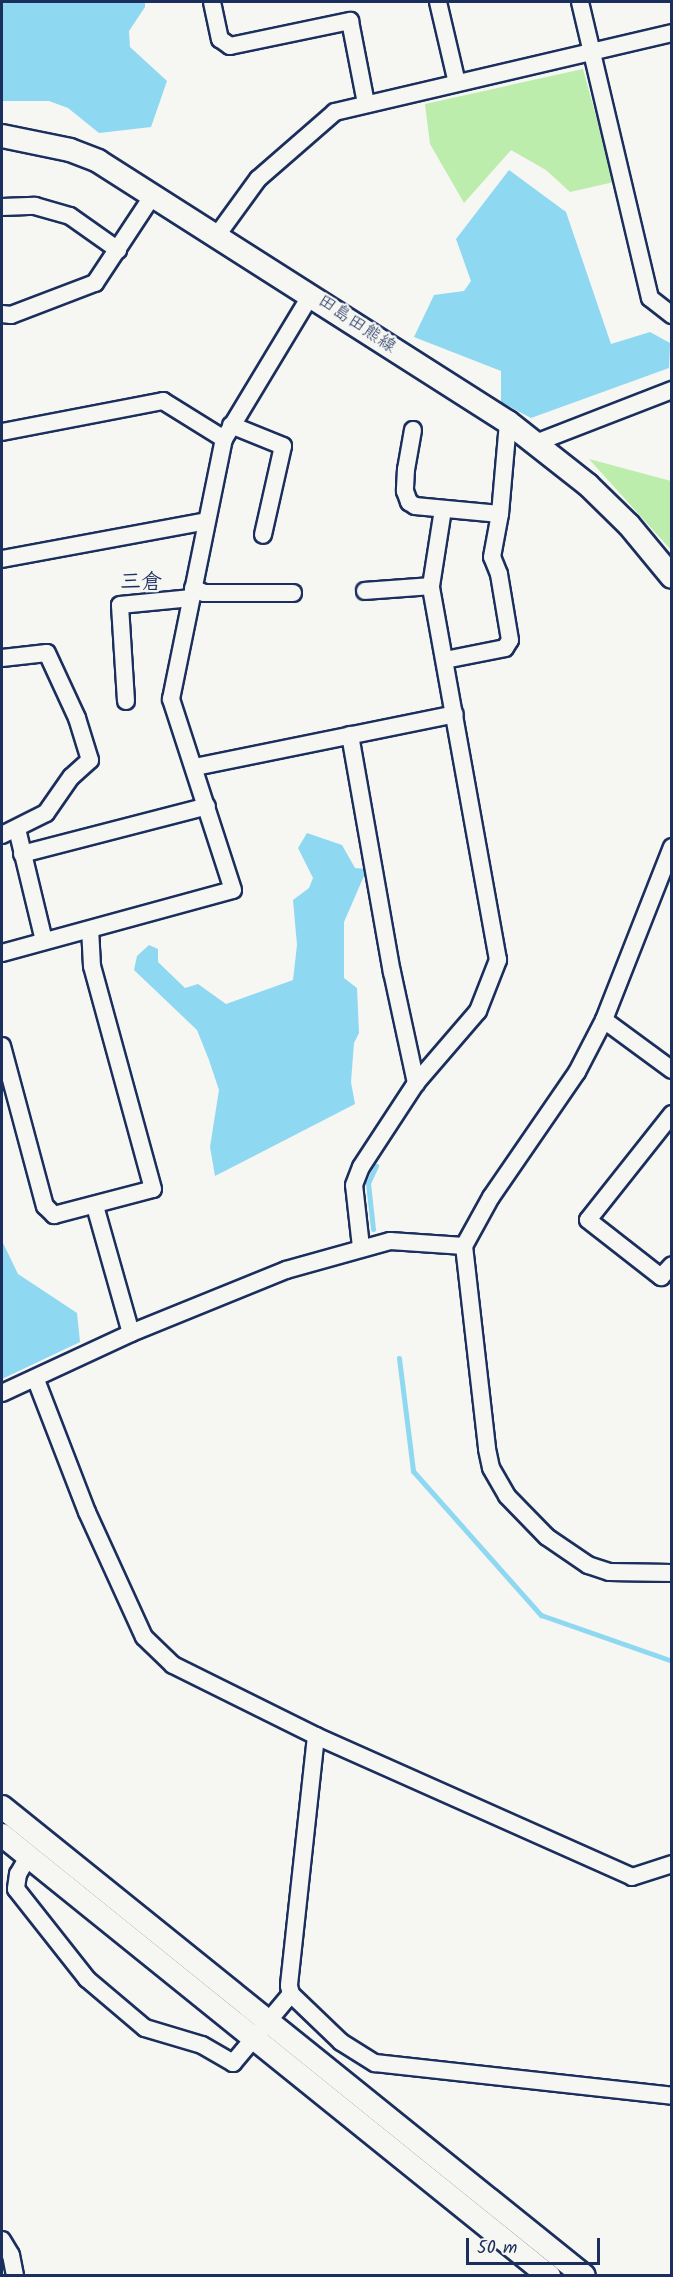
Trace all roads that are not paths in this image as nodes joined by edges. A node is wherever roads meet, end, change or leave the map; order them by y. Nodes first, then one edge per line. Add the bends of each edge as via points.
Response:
1 (212, 2) edge
2 (438, 2) edge
3 (580, 2) edge
4 (672, 33) edge
5 (591, 51) junction
6 (457, 83) junction
7 (366, 103) junction
8 (2, 136) edge
9 (153, 195) junction
10 (2, 207) edge
11 (218, 234) junction
12 (118, 249) junction
13 (311, 295) junction
14 (2, 315) edge
15 (672, 315) edge
16 (672, 390) edge
17 (508, 422) junction
18 (413, 430) dead end
19 (2, 432) edge
20 (227, 432) junction
21 (538, 442) junction
22 (443, 509) junction
23 (500, 514) junction
24 (207, 521) junction
25 (263, 535) dead end
26 (2, 559) edge
27 (672, 577) edge
28 (430, 586) junction
29 (365, 591) dead end
30 (192, 593) junction
31 (293, 593) dead end
32 (2, 658) edge
33 (445, 660) junction
34 (126, 701) dead end
35 (455, 714) junction
36 (350, 735) junction
37 (195, 767) junction
38 (207, 806) junction
39 (9, 832) edge
40 (672, 847) edge
41 (22, 854) junction
42 (90, 930) junction
43 (44, 941) junction
44 (2, 953) edge
45 (604, 1020) junction
46 (2, 1046) edge
47 (672, 1070) edge
48 (416, 1083) junction
49 (672, 1113) edge
50 (95, 1206) junction
51 (464, 1246) junction
52 (361, 1247) junction
53 (672, 1264) edge
54 (131, 1333) junction
55 (36, 1380) junction
56 (2, 1393) edge
57 (672, 1573) edge
58 (316, 1736) junction
59 (2, 1807) edge
60 (2, 1835) edge
61 (28, 1857) junction
62 (672, 1864) edge
63 (291, 1994) junction
64 (270, 2020) junction
65 (253, 2040) junction
66 (672, 2096) edge
67 (2, 2240) edge
68 (15, 2276) edge
69 (549, 2276) edge
70 (584, 2276) edge

1 - 7 street via 220,39 230,46 350,21
2 - 6 street
3 - 5 street
4 - 5 street
5 - 6 street
5 - 15 street via 650,298
6 - 7 street
7 - 11 street via 335,112 258,179
8 - 9 street, 田島田熊線 via 70,150
9 - 11 street, 田島田熊線
9 - 12 street
10 - 12 street via 35,206 70,216
11 - 13 street, 田島田熊線
12 - 14 street via 95,283
13 - 17 street, 田島田熊線
13 - 20 street
16 - 21 street
17 - 21 street, 田島田熊線
17 - 23 street
18 - 22 street via 405,491 415,506
19 - 20 street via 164,401
20 - 24 street
20 - 25 street via 283,446
21 - 27 street, 田島田熊線 via 629,525
22 - 23 street
22 - 28 street
23 - 33 street via 492,557 500,574 510,640 505,648
24 - 26 street
24 - 30 street
28 - 29 street
28 - 33 street
30 - 31 street
30 - 34 street via 120,605
30 - 37 street via 171,699
32 - 39 street via 47,654 77,718 90,759 71,777 46,813
33 - 35 street
35 - 36 street
35 - 48 street via 498,960 478,1011
36 - 37 street
36 - 48 street
37 - 38 street
38 - 41 street
38 - 42 street via 232,890
39 - 41 street
40 - 45 street
41 - 43 street
42 - 43 street
42 - 50 street via 92,966 153,1189
43 - 44 street
45 - 47 street
45 - 51 street via 577,1072 491,1197
46 - 50 street via 45,1206 54,1215
48 - 52 street via 361,1167 354,1185
49 - 53 street via 588,1220 661,1277
50 - 54 street
51 - 52 street via 390,1241
51 - 57 street via 487,1449 491,1468 507,1496 547,1537 588,1566 609,1572
52 - 54 street via 286,1270
54 - 55 street
55 - 56 street
55 - 58 street via 87,1512 144,1637 173,1665
58 - 62 street via 632,1877
58 - 63 street
59 - 64 street
60 - 61 street
61 - 65 street
61 - 65 street via 18,1874 16,1889 87,1979 124,2014 166,2037 202,2045 233,2062
63 - 64 street
63 - 66 street via 341,2042 375,2063
64 - 65 street
64 - 70 street
65 - 69 street
67 - 68 street via 11,2255

